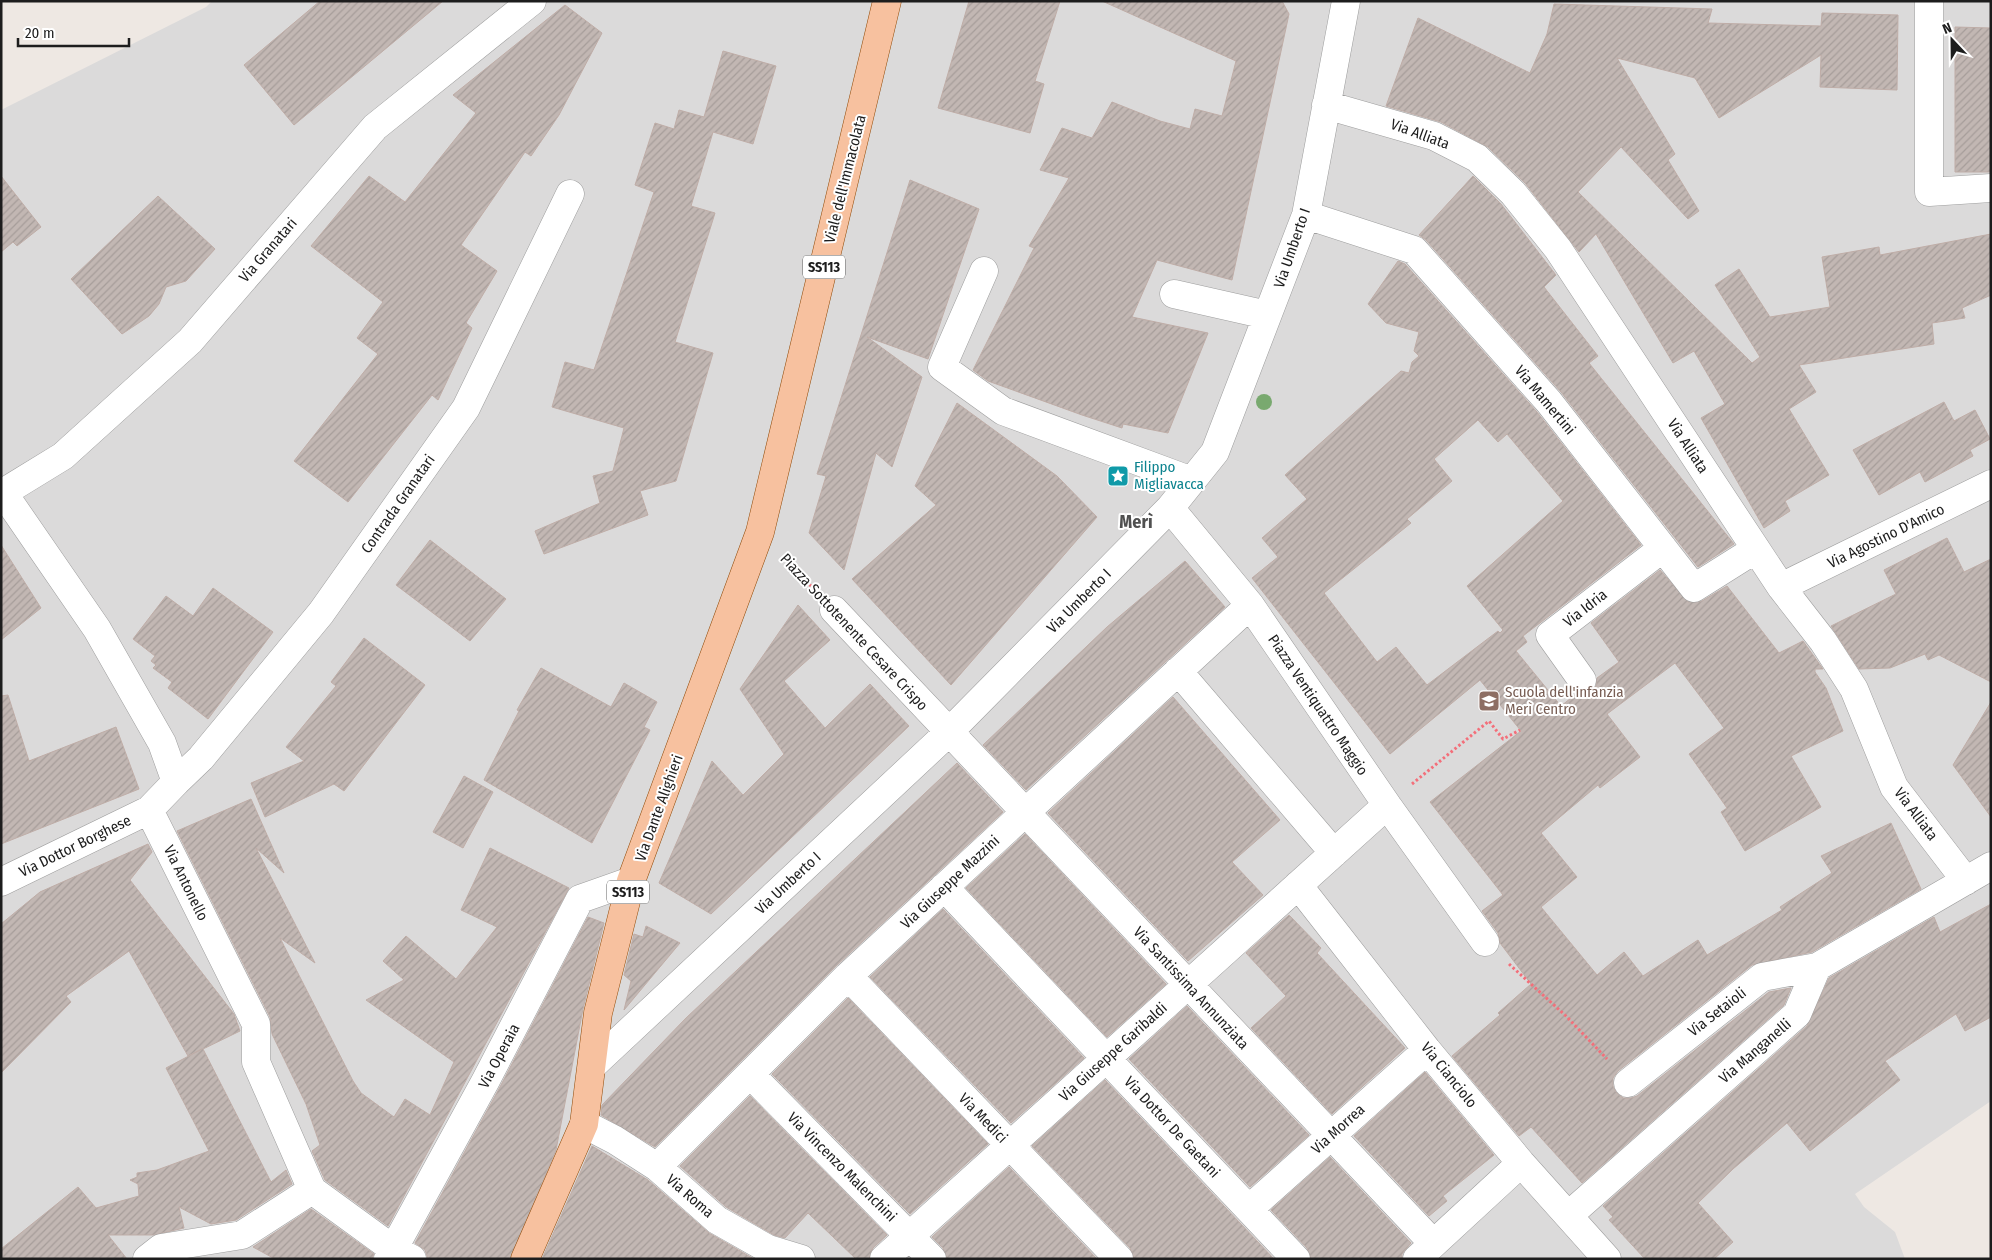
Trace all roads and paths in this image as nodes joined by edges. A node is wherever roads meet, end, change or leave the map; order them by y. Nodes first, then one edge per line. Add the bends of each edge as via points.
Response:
1 (532, 1) edge
2 (888, 1) edge
3 (1346, 1) edge
4 (1928, 1) edge
5 (1326, 105) junction
6 (1991, 188) edge
7 (570, 194) dead end
8 (1306, 215) junction
9 (984, 271) dead end
10 (1174, 294) dead end
11 (1267, 315) junction
12 (1192, 481) junction
13 (1991, 484) edge
14 (2, 494) edge
15 (1170, 508) junction
16 (760, 532) junction
17 (1663, 548) junction
18 (1756, 549) junction
19 (1781, 587) junction
20 (1250, 604) junction
21 (834, 610) joint
22 (1178, 671) junction
23 (1582, 680) dead end
24 (1520, 730) dead end
25 (949, 732) junction
26 (176, 782) junction
27 (1387, 805) junction
28 (149, 810) junction
29 (1025, 812) junction
30 (1334, 853) junction
31 (1991, 866) edge
32 (1966, 880) junction
33 (631, 881) junction
34 (1, 882) edge
35 (1298, 885) junction
36 (944, 887) junction
37 (1485, 942) joint
38 (1817, 967) junction
39 (848, 976) junction
40 (1188, 985) junction
41 (1428, 1050) junction
42 (1106, 1058) junction
43 (592, 1066) junction
44 (751, 1075) junction
45 (1628, 1082) joint
46 (584, 1124) junction
47 (1331, 1136) junction
48 (1010, 1145) junction
49 (1521, 1163) junction
50 (657, 1167) junction
51 (312, 1190) junction
52 (1249, 1209) junction
53 (1569, 1216) junction
54 (910, 1236) junction
55 (1425, 1251) edge
56 (398, 1256) edge
57 (147, 1259) edge
58 (525, 1259) edge
59 (801, 1259) edge
60 (884, 1259) edge
61 (932, 1259) edge
62 (1119, 1259) edge
63 (1296, 1259) edge
64 (1607, 1259) edge

1 - 14 street, Via Granatari via 375,127 190,341 63,456
2 - 16 main road, Viale dell'Immacolata / SS113
3 - 5 street, Via Umberto I
4 - 6 street via 1929,192
5 - 8 street, Via Umberto I
5 - 18 street, Via Alliata via 1434,136 1477,158 1513,193 1558,249
7 - 26 street, Contrada Granatari via 466,408 321,613 201,758
8 - 11 street, Via Umberto I
8 - 17 street, Via Mamertini via 1414,250 1549,402
9 - 12 street via 942,367 1003,411
10 - 11 street
11 - 12 street, Via Umberto I via 1215,452
12 - 15 street, Via Umberto I
13 - 19 street, Via Agostino D'Amico
14 - 26 street via 97,629 162,743
15 - 20 street, Piazza Ventiquattro Maggio
15 - 25 street, Via Umberto I
16 - 21 path, Piazza Sottotenente Cesare Crispo
16 - 33 main road, Via Dante Alighieri / SS113
17 - 18 street, Via Mamertini via 1694,588
17 - 23 street, Via Idria via 1550,635
18 - 19 street, Via Alliata
19 - 32 street, Via Alliata via 1823,641 1854,689 1894,786
20 - 22 street, Via Giuseppe Mazzini
20 - 27 street, Piazza Ventiquattro Maggio
21 - 25 street, Piazza Sottotenente Cesare Crispo
22 - 29 street, Via Giuseppe Mazzini
22 - 30 street
24 - 27 path via 1503,739 1490,721
25 - 29 street, Via Santissima Annunziata
25 - 43 street, Via Umberto I
26 - 28 street
27 - 30 street, Via Giuseppe Garibaldi
27 - 37 street, Piazza Ventiquattro Maggio
28 - 34 street, Via Dottor Borghese
28 - 51 street, Via Antonello via 256,1024 256,1062
29 - 36 street, Via Giuseppe Mazzini
29 - 40 street, Via Santissima Annunziata
30 - 35 street, Via Giuseppe Garibaldi
31 - 32 street
32 - 38 street
33 - 43 main road, Via Dante Alighieri / SS113 via 598,1013
33 - 56 street, Via Operaia via 580,899
35 - 40 street, Via Giuseppe Garibaldi
35 - 41 street, Via Cianciolo
36 - 39 street, Via Giuseppe Mazzini
36 - 42 street, Via Dottor De Gaetani
37 - 45 path via 1566,1016
38 - 45 street, Via Setaioli via 1762,977
38 - 53 street, Via Manganelli via 1797,1014
39 - 44 street, Via Giuseppe Mazzini
39 - 48 street, Via Medici
40 - 42 street, Via Giuseppe Garibaldi
40 - 47 street, Via Santissima Annunziata
41 - 47 street, Via Morrea
41 - 49 street, Via Cianciolo
42 - 48 street, Via Giuseppe Garibaldi
42 - 52 street, Via Dottor De Gaetani
43 - 46 main road, Via Dante Alighieri / SS113
44 - 50 street, Via Giuseppe Mazzini
44 - 54 street, Via Vincenzo Malenchini
46 - 50 street, Via Roma
46 - 58 main road, Via Dante Alighieri / SS113
47 - 52 street, Via Morrea
47 - 55 street, Via Santissima Annunziata
48 - 54 street, Via Giuseppe Garibaldi
48 - 62 street, Via Medici
49 - 53 street, Via Cianciolo
49 - 55 street
50 - 59 street, Via Roma via 717,1220 768,1249
51 - 56 street
51 - 57 street via 242,1235 161,1248
52 - 63 street, Via Dottor De Gaetani
53 - 64 street, Via Cianciolo
54 - 60 street, Via Giuseppe Garibaldi
54 - 61 street, Via Vincenzo Malenchini

